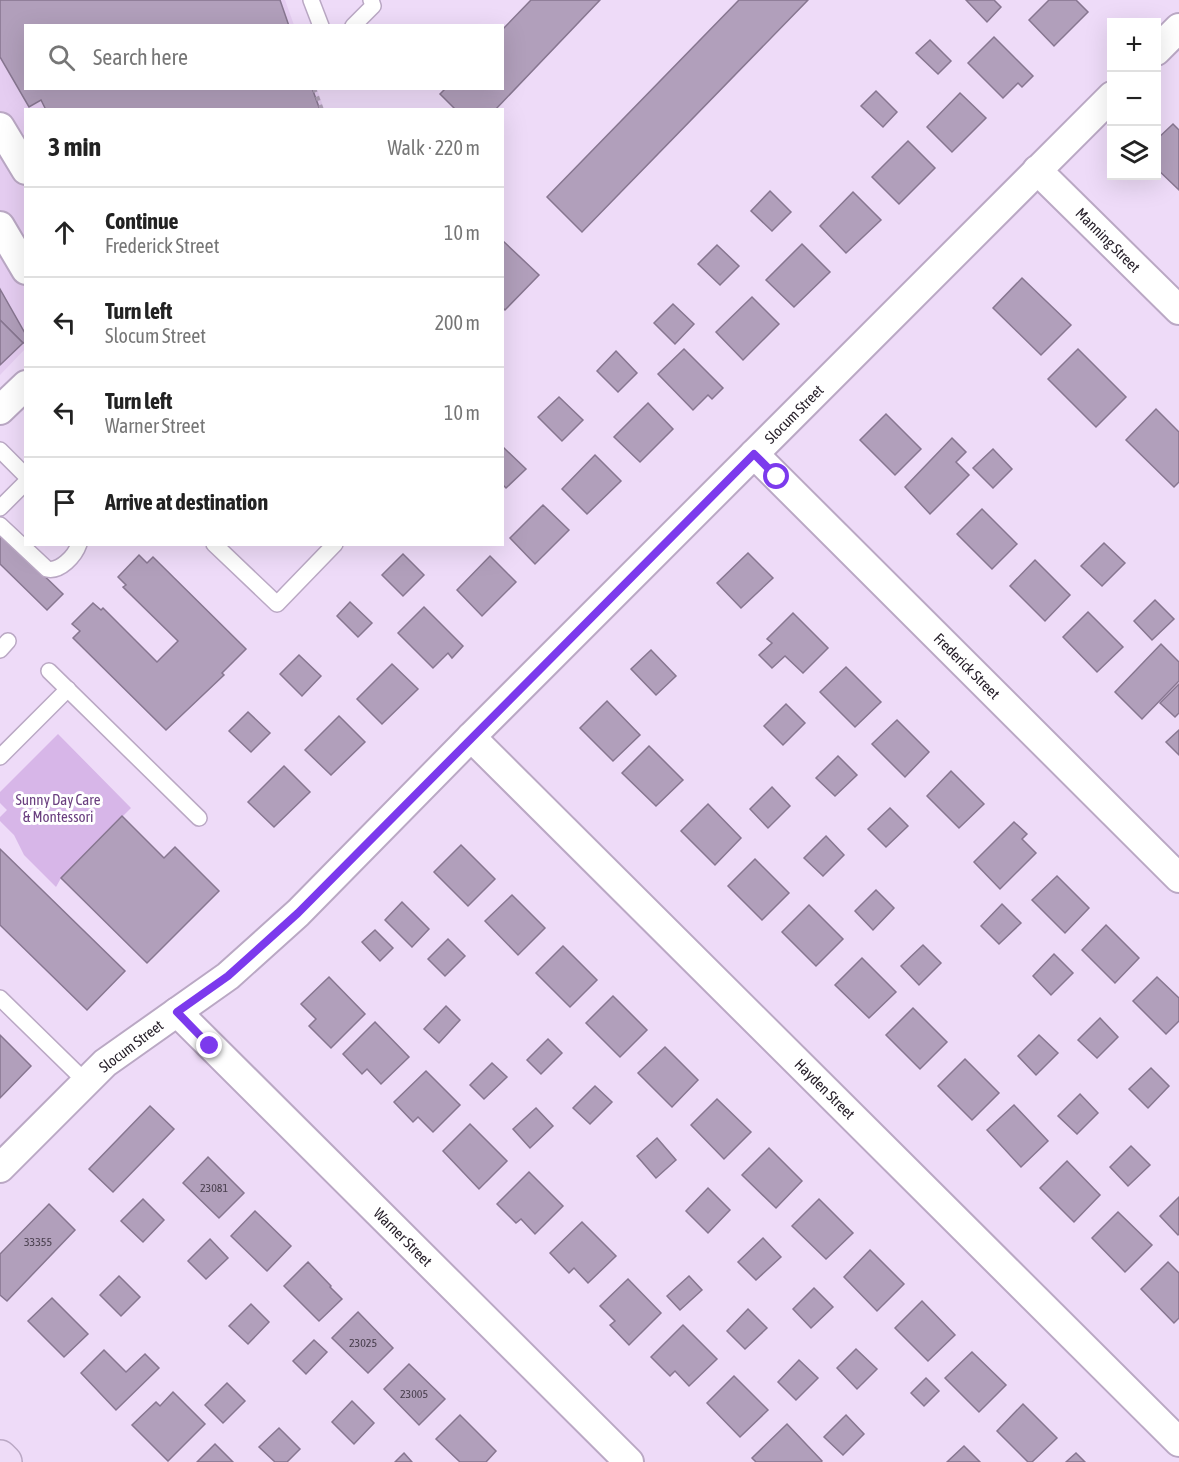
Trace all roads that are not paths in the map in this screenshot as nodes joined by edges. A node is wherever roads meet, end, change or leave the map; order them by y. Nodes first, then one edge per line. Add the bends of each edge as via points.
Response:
1 (311, 0) edge
2 (371, 0) edge
3 (320, 24) edge
4 (355, 24) edge
5 (1179, 28) edge
6 (1161, 46) edge
7 (1107, 101) edge
8 (0, 128) edge
9 (24, 167) edge
10 (1037, 170) junction
11 (0, 226) edge
12 (24, 267) edge
13 (1179, 310) edge
14 (24, 387) edge
15 (0, 410) edge
16 (0, 450) edge
17 (754, 454) junction
18 (24, 474) edge
19 (24, 484) edge
20 (0, 508) edge
21 (0, 525) edge
22 (79, 546) edge
23 (216, 546) edge
24 (325, 548) edge
25 (49, 671) dead end
26 (68, 689) junction
27 (471, 737) junction
28 (0, 757) edge
29 (199, 818) dead end
30 (1179, 878) edge
31 (0, 998) edge
32 (177, 1012) junction
33 (86, 1082) junction
34 (0, 1168) edge
35 (1179, 1442) edge
36 (0, 1457) edge
37 (5, 1462) edge
38 (629, 1462) edge

1 - 3 lane
2 - 4 lane via 373,6
5 - 6 street
7 - 10 street, Slocum Street
8 - 9 street
10 - 13 street, Manning Street
10 - 17 street, Slocum Street
11 - 12 street
14 - 15 street
16 - 18 lane
17 - 27 street, Slocum Street
17 - 30 street, Frederick Street
19 - 20 lane
21 - 22 lane via 47,569 54,571
23 - 24 lane via 277,604
25 - 26 lane
26 - 28 lane
26 - 29 lane
27 - 32 street, Slocum Street via 298,913 228,976
27 - 35 street, Hayden Street
31 - 33 lane
32 - 33 street, Slocum Street via 105,1063
32 - 38 street, Warner Street
33 - 34 street, Slocum Street
36 - 37 main road

